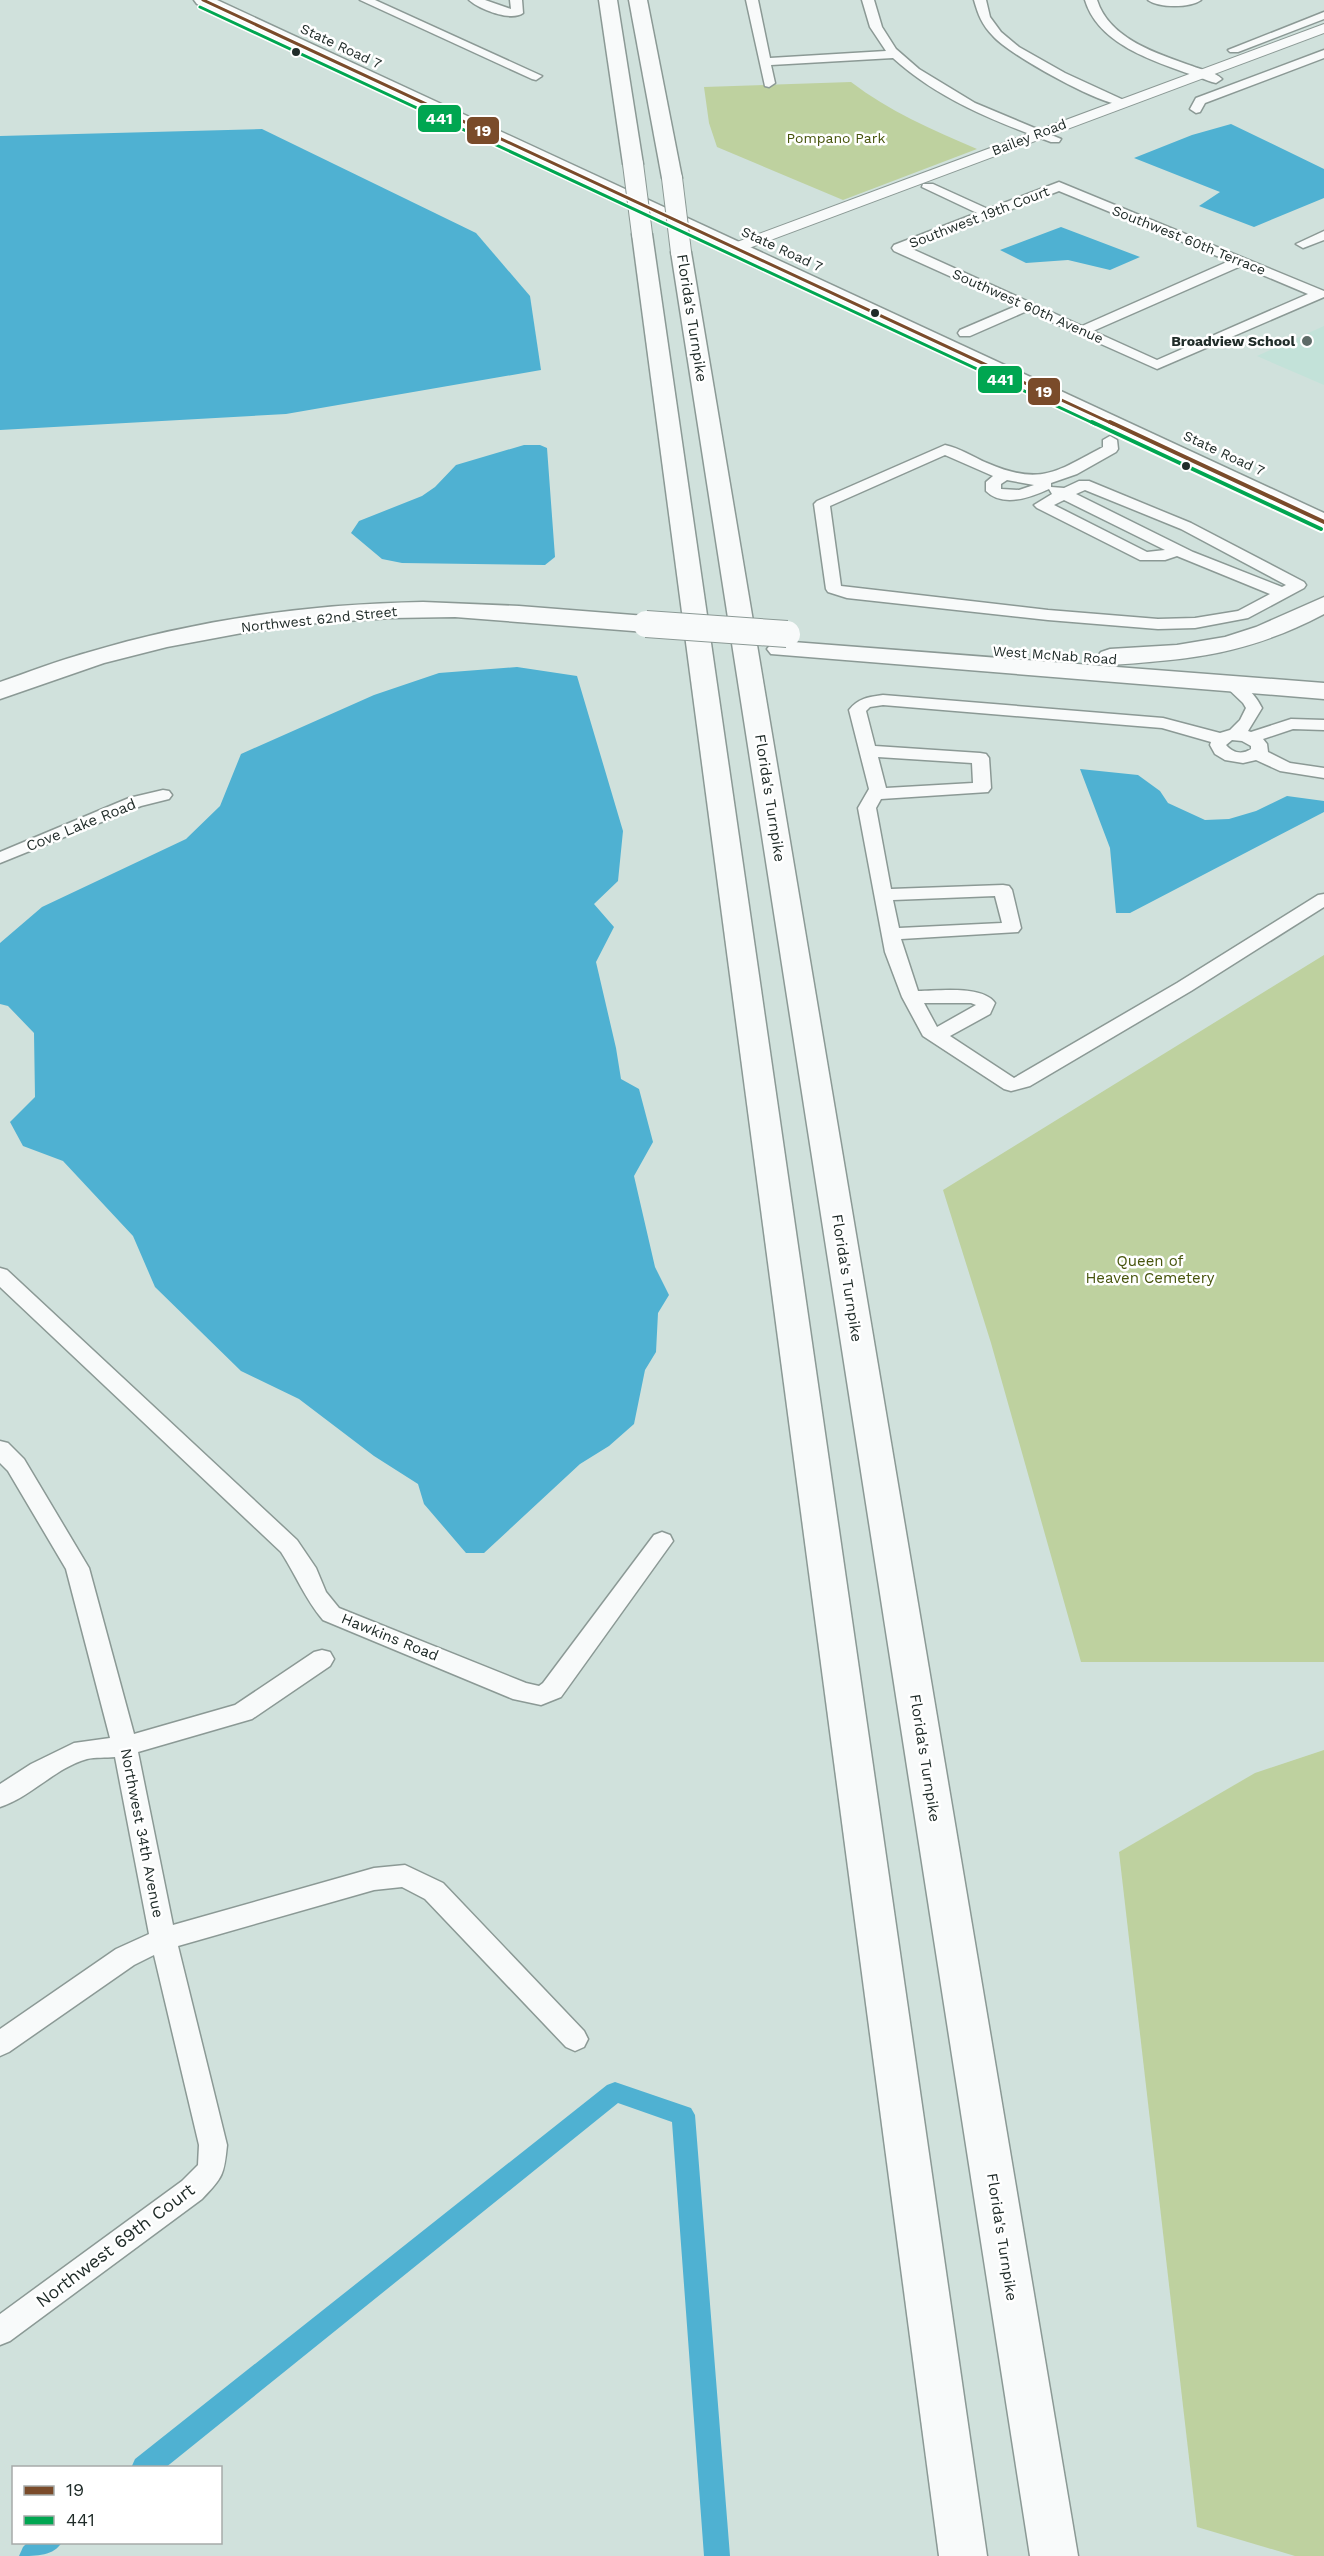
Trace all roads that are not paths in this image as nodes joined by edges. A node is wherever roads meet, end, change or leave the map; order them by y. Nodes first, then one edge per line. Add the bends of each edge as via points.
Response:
1 (203, 0) edge
2 (240, 0) edge
3 (366, 0) edge
4 (475, 0) edge
5 (516, 0) edge
6 (608, 0) edge
7 (638, 0) edge
8 (753, 0) edge
9 (868, 0) edge
10 (980, 0) edge
11 (1091, 0) edge
12 (1154, 0) edge
13 (1191, 1) edge
14 (1324, 15) edge
15 (1324, 28) edge
16 (1324, 39) edge
17 (894, 54) junction
18 (1324, 54) edge
19 (1250, 55) junction
20 (766, 63) junction
21 (1201, 73) junction
22 (536, 76) dead end
23 (1216, 79) junction
24 (770, 83) dead end
25 (1122, 102) junction
26 (1196, 109) dead end
27 (1048, 136) junction
28 (983, 160) junction
29 (1059, 186) joint
30 (928, 187) junction
31 (989, 214) junction
32 (1324, 235) edge
33 (1303, 244) dead end
34 (755, 246) junction
35 (899, 248) joint
36 (1241, 261) junction
37 (1028, 306) junction
38 (1082, 331) junction
39 (965, 333) junction
40 (1158, 365) joint
41 (1074, 406) junction
42 (1151, 418) junction
43 (1119, 436) junction
44 (1086, 446) dead end
45 (1234, 459) junction
46 (1064, 472) junction
47 (1041, 483) junction
48 (1064, 494) junction
49 (1324, 499) edge
50 (1324, 522) edge
51 (1177, 550) junction
52 (1282, 593) junction
53 (1324, 604) edge
54 (646, 632) junction
55 (783, 642) junction
56 (1099, 658) junction
57 (1324, 675) edge
58 (1231, 684) junction
59 (0, 691) edge
60 (1324, 692) edge
61 (0, 712) edge
62 (1324, 725) edge
63 (1232, 741) junction
64 (868, 751) junction
65 (1257, 754) junction
66 (1324, 773) edge
67 (875, 794) junction
68 (163, 795) dead end
69 (0, 858) edge
70 (883, 895) junction
71 (1324, 899) edge
72 (891, 934) junction
73 (911, 997) junction
74 (936, 1036) junction
75 (0, 1275) edge
76 (0, 1449) edge
77 (662, 1541) dead end
78 (322, 1659) dead end
79 (125, 1746) junction
80 (0, 1797) edge
81 (164, 1939) junction
82 (575, 2039) dead end
83 (0, 2044) edge
84 (0, 2331) edge
85 (963, 2556) edge
86 (1054, 2556) edge

1 - 34 main road, State Road 7
2 - 34 main road, State Road 7
3 - 22 street
4 - 5 street via 517,14
6 - 85 main road, bridge
7 - 86 main road, Florida's Turnpike, bridge via 672,178
8 - 20 street
9 - 17 street via 870,14
10 - 25 street via 990,25 1005,42 1037,65
11 - 21 street via 1098,17 1121,38
12 - 13 street
14 - 19 street via 1234,50
15 - 19 street, Bailey Road
16 - 23 street, Bailey Road
17 - 20 street
17 - 27 street via 954,96
18 - 26 street via 1200,101
19 - 21 street, Bailey Road
20 - 24 street
21 - 23 street
21 - 25 street, Bailey Road
23 - 27 street, Bailey Road
25 - 27 street, Bailey Road
27 - 28 street, Bailey Road
28 - 30 street, Bailey Road
28 - 34 street, Bailey Road
29 - 31 street, Southwest 19th Court
29 - 36 street, Southwest 60th Terrace
30 - 31 street
30 - 34 street, Bailey Road
31 - 35 street, Southwest 19th Court
32 - 33 street
34 - 39 main road, State Road 7
34 - 41 main road, State Road 7
35 - 37 street, Southwest 60th Avenue
36 - 38 street
36 - 40 street, Southwest 60th Terrace via 1320,294
37 - 38 street, Southwest 60th Avenue
37 - 39 street
38 - 40 street, Southwest 60th Avenue
39 - 42 main road, State Road 7
41 - 42 main road via 1114,417
41 - 43 main road, State Road 7
42 - 45 main road, State Road 7
43 - 44 street
43 - 45 main road via 1161,432
43 - 46 street via 1112,449
43 - 50 main road, State Road 7
45 - 49 main road, State Road 7
46 - 47 street
46 - 47 street via 1047,465 1033,471
47 - 48 street
47 - 52 street via 988,470 945,449 822,504 834,589 1158,624 1242,615
48 - 51 street
48 - 51 street via 1042,505 1146,557
48 - 52 street via 1084,484 1186,526 1298,585
51 - 52 street
53 - 56 main road via 1281,627 1242,640 1186,651
54 - 55 main road
54 - 59 main road, Northwest 62nd Street via 489,612 391,610 283,620 189,635 116,653
54 - 61 main road, Northwest 62nd Street via 382,628 271,637 113,672
55 - 56 main road, West McNab Road
55 - 58 main road, West McNab Road
56 - 57 main road, West McNab Road
58 - 60 main road, West McNab Road
58 - 63 street via 1254,708
62 - 63 street via 1291,724
63 - 64 street via 1181,737 1163,723 883,700 865,703 857,710
63 - 65 street via 1239,758
63 - 65 street via 1259,744
64 - 67 street via 878,789
64 - 67 street via 980,758 982,788
65 - 66 street via 1286,767
67 - 70 street via 867,808
68 - 69 street, Cove Lake Road via 135,802
70 - 72 street
70 - 72 street via 1003,890 1012,928
71 - 74 street via 1023,1083 1011,1085
72 - 73 street
73 - 74 street
73 - 74 street via 975,997 986,1003 983,1010
75 - 77 street, Hawkins Road via 289,1546 308,1574 316,1596 332,1614 522,1692 541,1696 552,1690
76 - 79 street, Northwest 34th Avenue via 16,1465 77,1568
78 - 79 street via 243,1712
79 - 80 street via 83,1750
79 - 81 street, Northwest 34th Avenue
81 - 82 street, Northwest 34th Avenue via 374,1879 405,1876 434,1891
81 - 83 street via 125,1957
81 - 84 street, Northwest 69th Court via 213,2145 211,2170 192,2190

